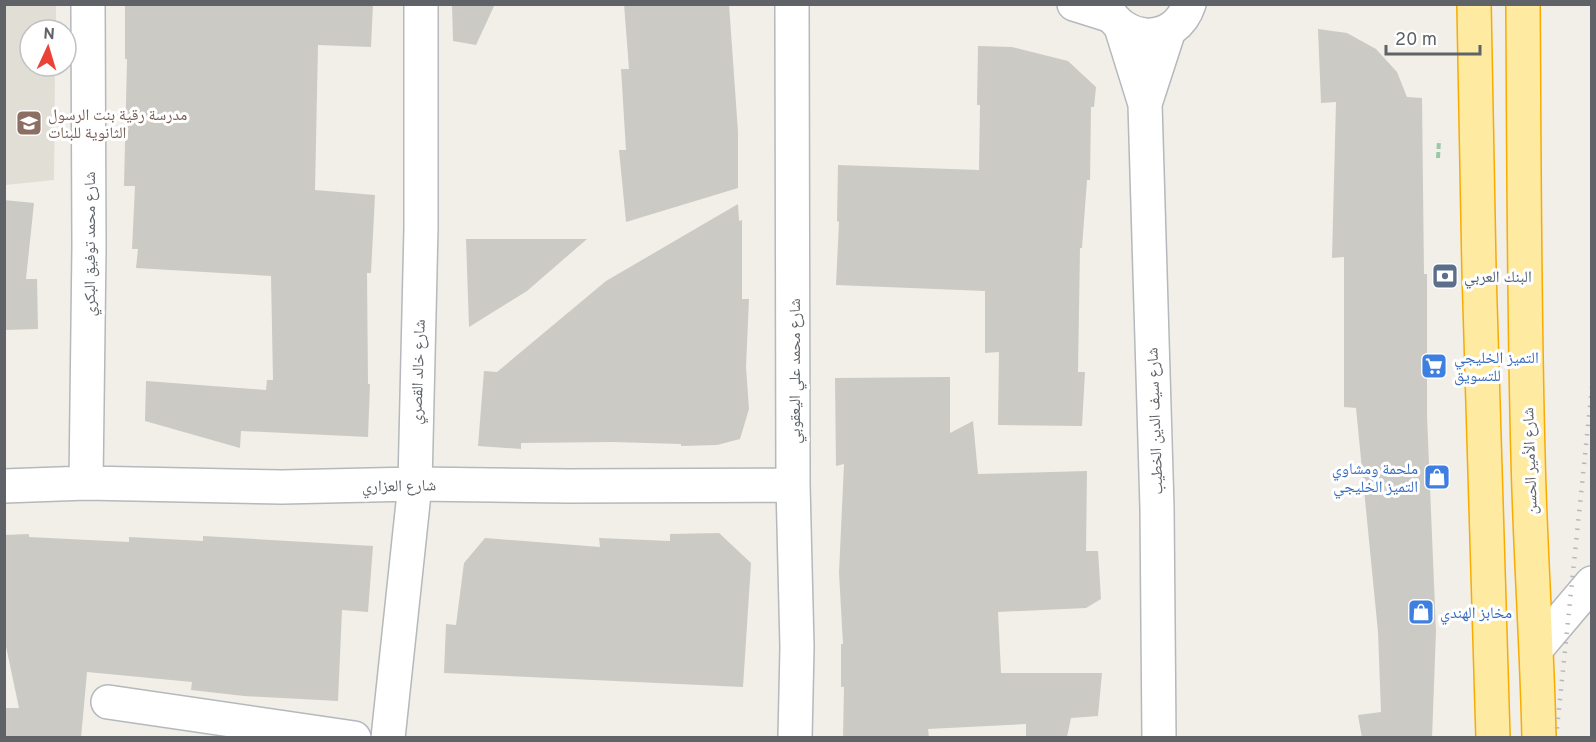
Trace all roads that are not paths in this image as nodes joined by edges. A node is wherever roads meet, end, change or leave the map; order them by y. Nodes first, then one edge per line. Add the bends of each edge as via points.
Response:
1 (88, 4) edge
2 (421, 4) edge
3 (792, 4) edge
4 (1074, 4) edge
5 (1474, 4) edge
6 (1523, 4) edge
7 (1186, 11) edge
8 (1111, 16) edge
9 (1145, 104) junction
10 (86, 483) junction
11 (415, 484) junction
12 (794, 485) junction
13 (4, 486) edge
14 (1592, 583) edge
15 (1537, 648) junction
16 (108, 702) dead end
17 (354, 738) edge
18 (388, 738) edge
19 (795, 738) edge
20 (1159, 738) edge
21 (1493, 738) edge
22 (1539, 738) edge

1 - 10 street, شارع محمد توفيق البكري
2 - 11 street, شارع خالد القصري
3 - 12 street, شارع محمد علي اليعقوبي
4 - 8 street
5 - 21 highway
6 - 15 highway, شارع الأمير الحسن via 1523,267
7 - 8 street via 1157,35 1144,36 1132,33
7 - 9 street, شارع سيف الدين الخطيب
8 - 9 street, شارع سيف الدين الخطيب
9 - 20 street, شارع سيف الدين الخطيب
10 - 11 street, شارع العزاري via 282,487
10 - 13 street, شارع العزاري
11 - 12 street, شارع العزاري
11 - 18 street, شارع خالد القصري
12 - 19 street, شارع محمد علي اليعقوبي
14 - 15 street
15 - 22 highway, شارع الأمير الحسن
16 - 17 street

